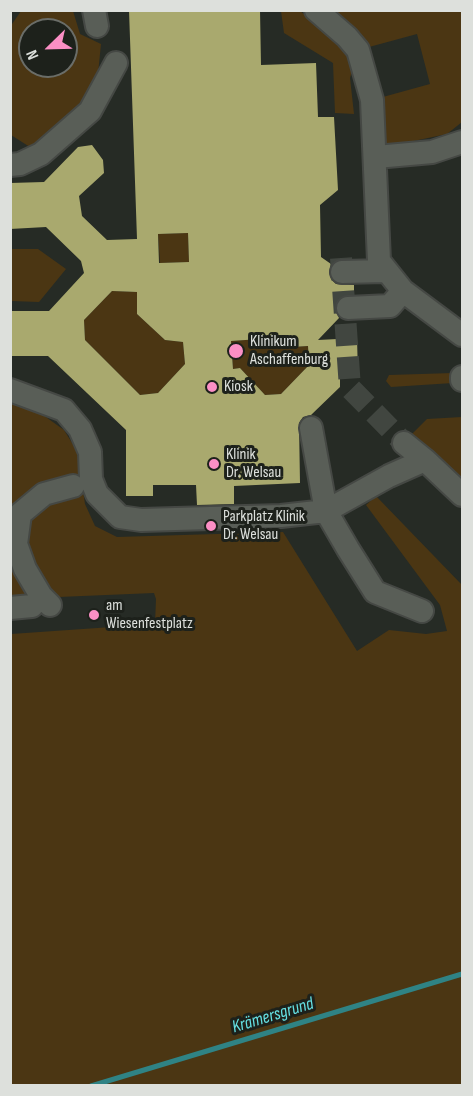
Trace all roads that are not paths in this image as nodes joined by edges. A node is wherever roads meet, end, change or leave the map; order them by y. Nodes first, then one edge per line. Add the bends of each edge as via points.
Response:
1 (316, 10) edge
2 (116, 63) dead end
3 (462, 142) edge
4 (376, 157) junction
5 (10, 165) edge
6 (386, 271) junction
7 (342, 272) dead end
8 (403, 291) junction
9 (348, 308) dead end
10 (462, 334) edge
11 (10, 390) edge
12 (311, 428) dead end
13 (404, 443) tunnel mouth
14 (425, 460) junction
15 (87, 486) junction
16 (462, 495) edge
17 (326, 511) junction
18 (31, 607) edge
19 (422, 611) dead end

1 - 4 lane via 358,50 372,100
2 - 5 lane via 90,111 41,154
3 - 4 lane via 432,152
4 - 6 lane via 379,261
6 - 7 lane
6 - 8 lane
8 - 9 lane via 390,306
8 - 10 lane
11 - 15 lane via 64,410 80,429 90,452
12 - 17 lane
13 - 14 lane
14 - 16 lane
14 - 17 lane
15 - 17 lane via 120,517 141,520
15 - 18 lane via 44,494 20,514 16,544 41,596
17 - 19 lane via 375,592

